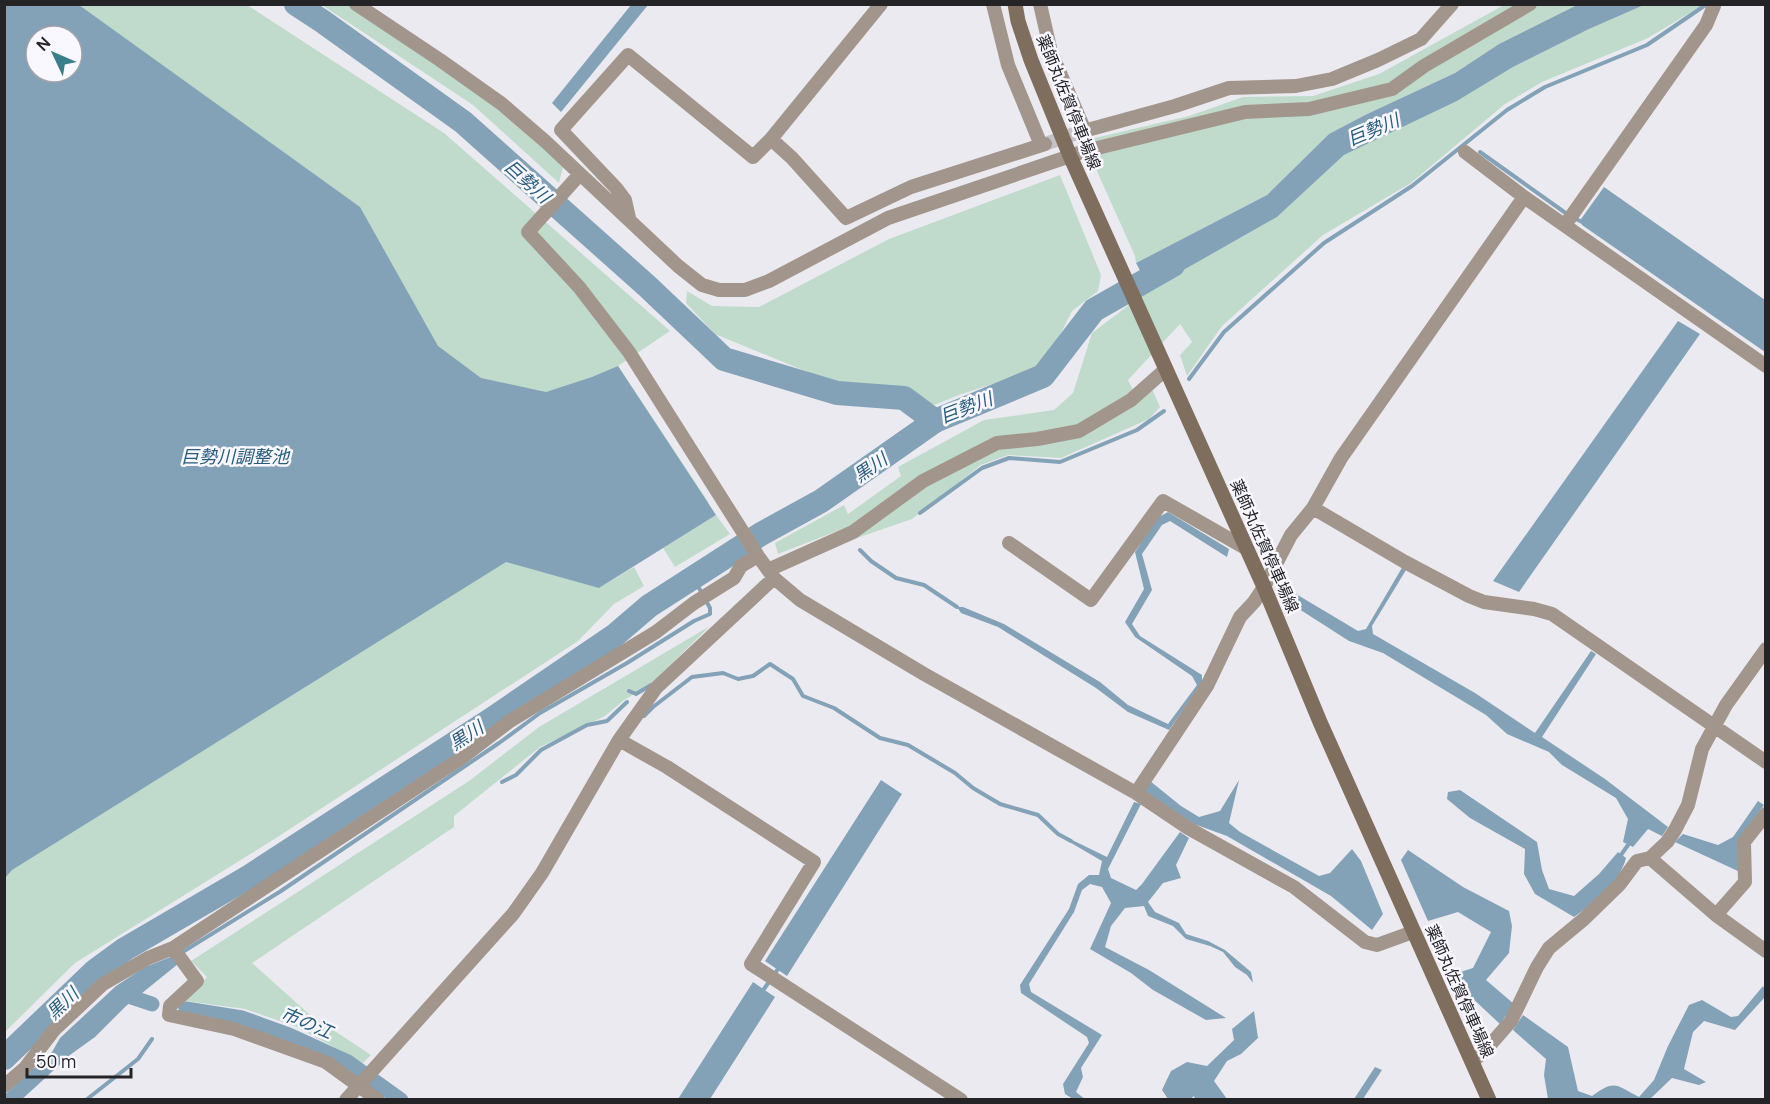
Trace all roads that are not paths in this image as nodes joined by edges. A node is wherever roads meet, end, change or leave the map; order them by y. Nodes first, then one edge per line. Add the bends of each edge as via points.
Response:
1 (356, 4) edge
2 (881, 4) edge
3 (993, 4) edge
4 (1015, 4) edge
5 (1040, 4) edge
6 (1452, 4) edge
7 (1530, 4) edge
8 (1714, 6) dead end
9 (771, 139) junction
10 (1465, 152) dead end
11 (1071, 159) junction
12 (580, 174) junction
13 (1524, 197) junction
14 (629, 219) junction
15 (1569, 219) junction
16 (1164, 364) junction
17 (1766, 366) edge
18 (1313, 508) junction
19 (1009, 543) dead end
20 (1247, 549) junction
21 (758, 556) junction
22 (771, 574) junction
23 (1264, 587) junction
24 (1766, 649) edge
25 (1714, 725) junction
26 (620, 740) junction
27 (1766, 762) edge
28 (1142, 797) junction
29 (1766, 814) edge
30 (1650, 858) junction
31 (1716, 915) junction
32 (1413, 932) junction
33 (173, 948) junction
34 (1766, 951) edge
35 (1472, 1061) junction
36 (357, 1085) junction
37 (4, 1086) edge
38 (1484, 1098) edge
39 (346, 1100) edge
40 (378, 1100) edge
41 (962, 1100) edge

1 - 12 street via 477,86
2 - 9 street
3 - 9 street via 1008,65 1043,145 911,187 846,218
4 - 11 main road, 薬師丸佐賀停車場線 via 1031,60
5 - 6 street via 1051,52 1082,132 1229,88 1296,86 1332,79 1421,39
7 - 11 street via 1392,89 1309,109 1245,111
8 - 15 street via 1706,25
9 - 14 street via 753,157 628,55 561,130 616,188 625,200
10 - 13 street
11 - 14 street via 888,218 792,271 745,290 719,290 702,285
11 - 16 main road, 薬師丸佐賀停車場線
12 - 14 street
12 - 21 street via 528,232 579,287 629,352
13 - 15 street
13 - 18 street via 1341,458
15 - 17 street
16 - 20 main road, 薬師丸佐賀停車場線
16 - 22 street via 1131,400 1079,431 997,443 923,481 853,532
18 - 23 street via 1291,535
18 - 25 street via 1469,596 1552,614
19 - 20 street via 1091,600 1163,501
20 - 23 main road, 薬師丸佐賀停車場線
21 - 22 street
21 - 33 street via 741,566 734,578 656,632 510,721 460,759
22 - 26 street via 656,688
22 - 28 street via 800,600
23 - 28 street via 1240,617 1207,686
23 - 32 main road, 薬師丸佐賀停車場線
24 - 25 street
25 - 27 street
25 - 30 street via 1702,749 1688,805 1671,836
26 - 36 street via 542,873 513,914
26 - 41 street via 814,862 751,964
28 - 32 street via 1188,828 1294,887 1365,942 1377,945
29 - 31 street via 1744,842 1746,882
30 - 31 street
30 - 35 street via 1637,861 1619,885 1549,948 1513,1018
31 - 34 street
32 - 35 main road, 薬師丸佐賀停車場線
33 - 36 street via 197,981 170,1006 169,1015 234,1029 326,1062
33 - 37 street via 103,984 54,1030 25,1068
35 - 38 main road, 薬師丸佐賀停車場線
36 - 39 street
36 - 40 street

